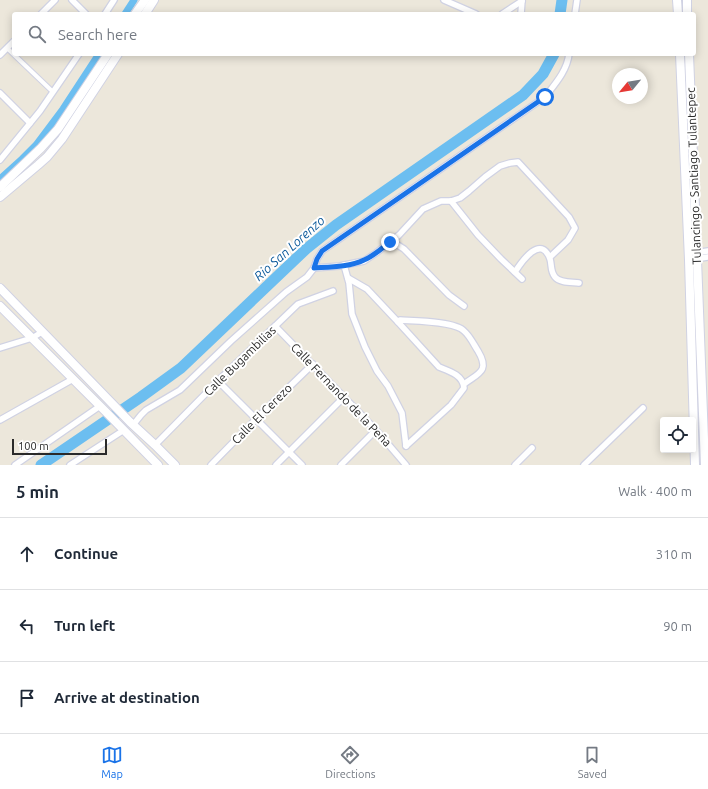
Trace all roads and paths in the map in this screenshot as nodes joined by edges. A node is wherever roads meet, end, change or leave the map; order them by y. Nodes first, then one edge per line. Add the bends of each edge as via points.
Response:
1 (55, 0) edge
2 (72, 0) edge
3 (114, 0) edge
4 (144, 0) edge
5 (154, 0) edge
6 (444, 0) edge
7 (577, 0) edge
8 (677, 0) edge
9 (687, 0) edge
10 (522, 1) edge
11 (43, 12) edge
12 (84, 12) edge
13 (106, 12) edge
14 (136, 12) edge
15 (146, 12) edge
16 (471, 12) edge
17 (505, 12) edge
18 (521, 12) edge
19 (575, 12) edge
20 (678, 12) edge
21 (687, 12) edge
22 (12, 43) edge
23 (7, 48) junction
24 (12, 53) edge
25 (0, 55) edge
26 (15, 56) edge
27 (75, 56) edge
28 (107, 56) edge
29 (117, 56) edge
30 (569, 56) edge
31 (680, 56) edge
32 (689, 56) edge
33 (53, 92) junction
34 (0, 93) edge
35 (30, 123) junction
36 (0, 160) edge
37 (0, 187) edge
38 (0, 197) edge
39 (451, 201) junction
40 (390, 242) junction
41 (708, 251) edge
42 (708, 256) edge
43 (550, 257) junction
44 (693, 257) junction
45 (344, 265) junction
46 (314, 268) junction
47 (515, 272) junction
48 (348, 278) junction
49 (522, 279) dead end
50 (579, 283) dead end
51 (0, 288) edge
52 (333, 291) dead end
53 (0, 306) edge
54 (464, 306) dead end
55 (398, 322) junction
56 (275, 326) junction
57 (42, 332) junction
58 (32, 338) junction
59 (0, 348) edge
60 (313, 364) junction
61 (73, 379) junction
62 (218, 381) junction
63 (464, 384) junction
64 (344, 398) junction
65 (102, 408) junction
66 (643, 408) dead end
67 (256, 419) junction
68 (0, 420) edge
69 (132, 424) junction
70 (122, 428) junction
71 (376, 430) junction
72 (155, 445) junction
73 (532, 448) dead end
74 (289, 452) junction
75 (15, 465) edge
76 (70, 465) edge
77 (158, 465) edge
78 (175, 465) edge
79 (211, 465) edge
80 (276, 465) edge
81 (302, 465) edge
82 (341, 465) edge
83 (406, 465) edge
84 (515, 465) edge
85 (584, 465) edge
86 (695, 465) edge
87 (705, 465) edge

1 - 11 street
2 - 12 street
3 - 13 street
4 - 14 main road
5 - 15 main road
6 - 16 street
7 - 19 street
8 - 20 main road
9 - 21 main road
10 - 17 street
10 - 18 street
22 - 23 street
23 - 24 street
23 - 25 street
26 - 33 street
27 - 33 street
28 - 37 main road via 58,129
29 - 38 main road via 62,139 38,165
30 - 46 street via 558,81 545,97 322,251
31 - 44 main road, Tulancingo - Santiago Tulantepec
32 - 44 main road, Tulancingo - Santiago Tulantepec
33 - 35 street
34 - 35 street
35 - 36 street
39 - 40 street via 441,201 423,209
39 - 43 street via 460,198 500,166 518,162 569,217 575,228 568,240
39 - 47 street via 478,235
40 - 45 street via 364,260
40 - 54 street via 404,249 449,295
41 - 44 street
42 - 44 street
43 - 47 street via 541,248 536,248 520,262
43 - 50 street via 551,270 555,277 561,281
44 - 86 main road, Tulancingo - Santiago Tulantepec
44 - 87 main road, Tulancingo - Santiago Tulantepec
45 - 46 street
45 - 48 street
46 - 69 street via 180,390 146,410
47 - 49 street
48 - 55 street via 366,289
48 - 63 street via 352,314 377,371 402,413 406,446 451,405 464,388
51 - 57 main road
52 - 56 street, Calle Bugambilias via 298,304
53 - 58 main road
55 - 63 street via 439,367 459,377
55 - 63 street via 400,320 442,323 463,330 484,364 482,370
56 - 60 street, Calle Fernando de la Peña
56 - 62 street, Calle Bugambilias
57 - 58 street
57 - 69 main road
58 - 59 street
58 - 61 main road
60 - 64 street, Calle Fernando de la Peña
60 - 67 street, Calle El Cerezo
61 - 65 main road
61 - 68 street
62 - 67 street
62 - 72 street, Calle Bugambilias
64 - 71 street, Calle Fernando de la Peña
64 - 74 street
65 - 70 main road
65 - 75 street
66 - 85 street
67 - 74 street
67 - 79 street, Calle El Cerezo
69 - 72 main road
70 - 76 street
70 - 77 main road
71 - 82 street
71 - 83 street, Calle Fernando de la Peña
72 - 78 main road
73 - 84 street
74 - 80 street
74 - 81 street

